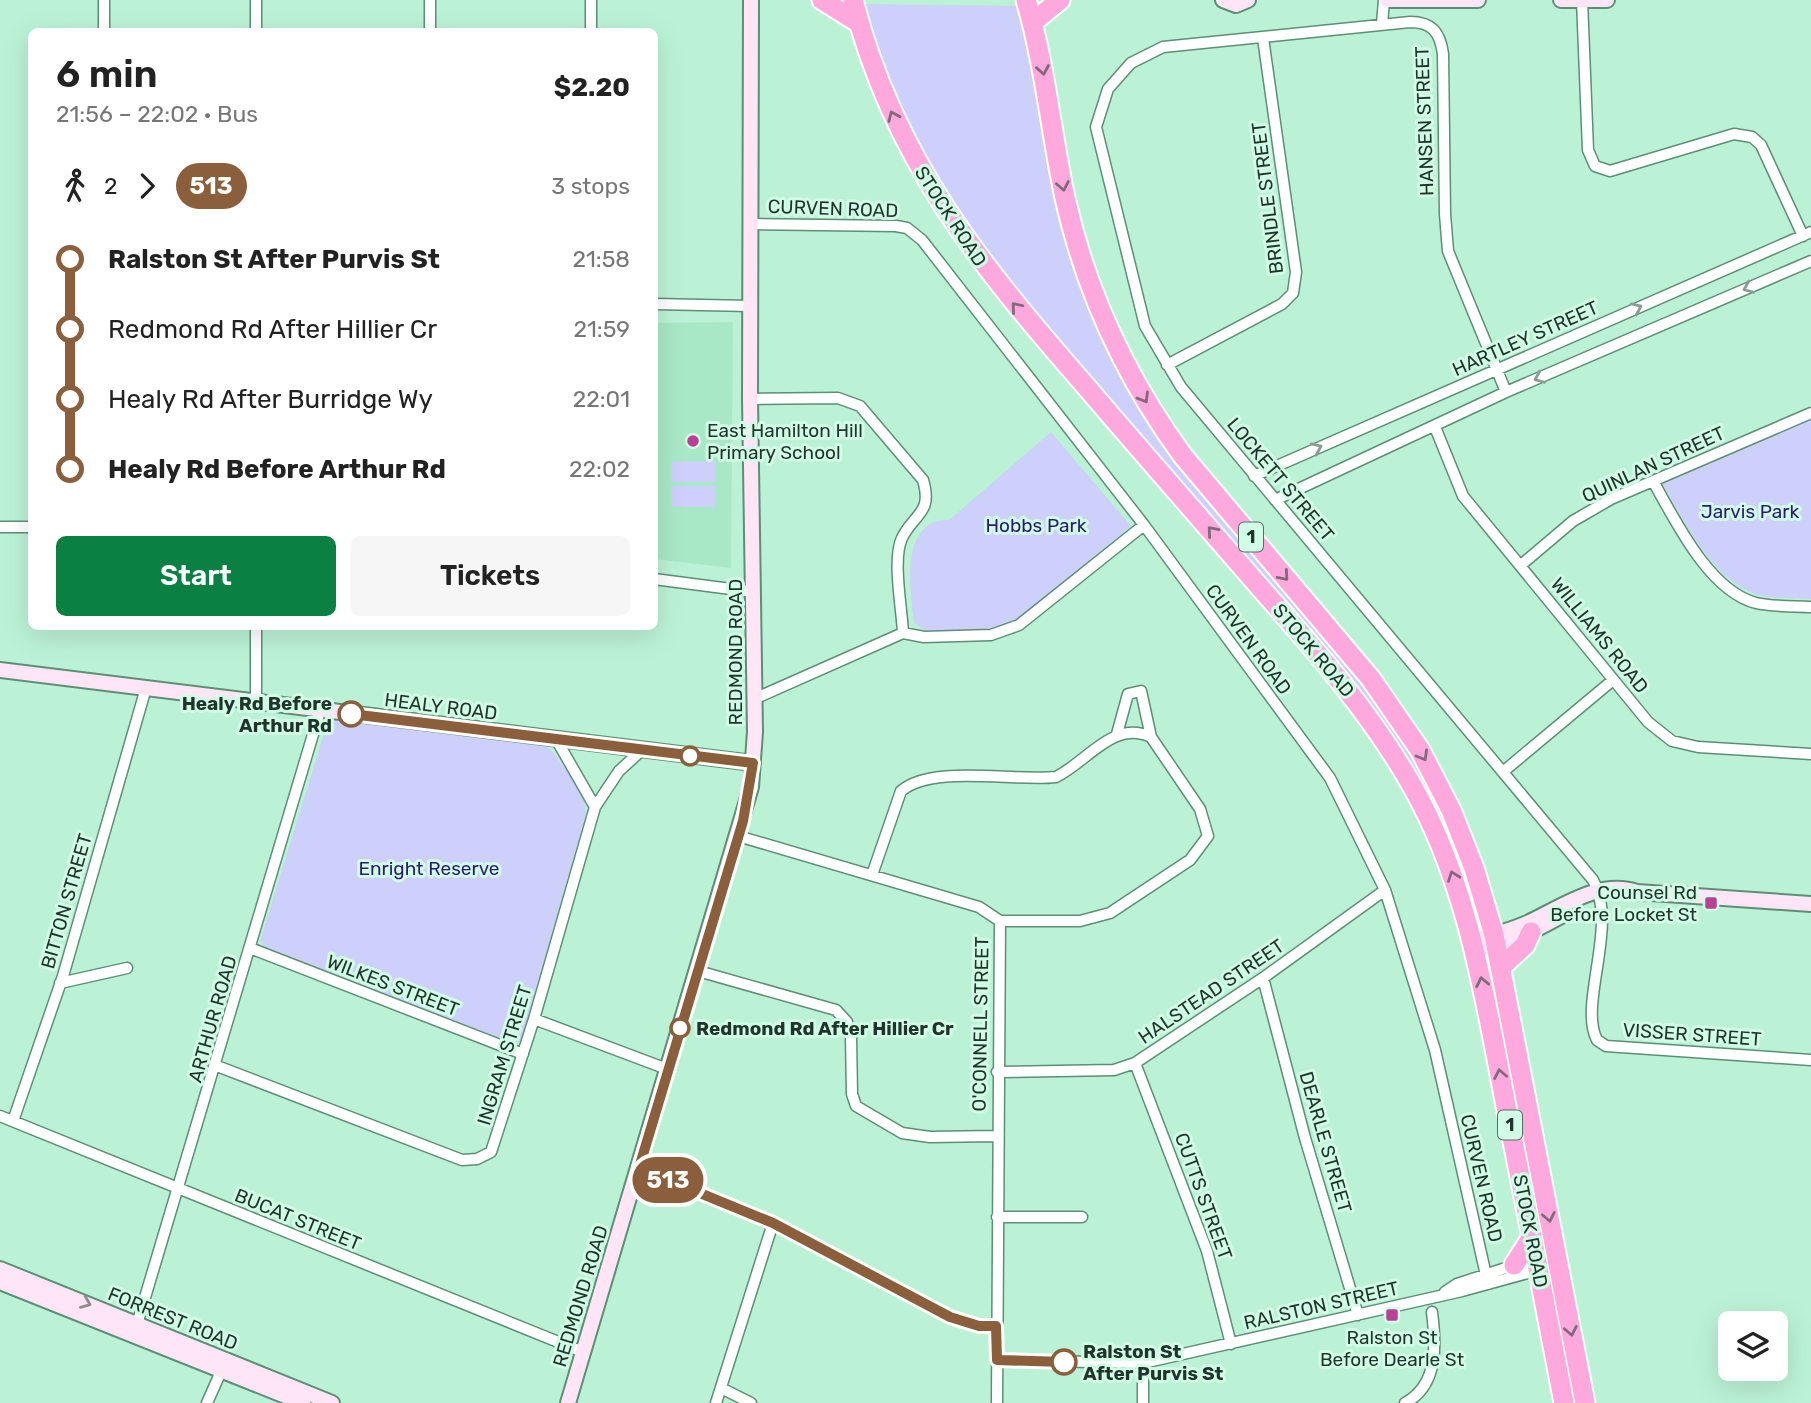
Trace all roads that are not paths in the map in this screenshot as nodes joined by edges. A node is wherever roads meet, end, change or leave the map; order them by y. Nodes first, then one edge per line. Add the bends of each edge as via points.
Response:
1 (104, 0) edge
2 (256, 0) edge
3 (430, 0) edge
4 (591, 0) edge
5 (751, 0) edge
6 (822, 0) edge
7 (853, 0) edge
8 (1026, 0) edge
9 (1060, 0) edge
10 (1223, 0) edge
11 (1248, 0) edge
12 (1385, 0) edge
13 (1478, 0) edge
14 (1561, 0) edge
15 (1582, 0) edge
16 (1607, 0) edge
17 (1033, 22) junction
18 (859, 23) junction
19 (1382, 24) junction
20 (104, 28) edge
21 (256, 28) edge
22 (430, 28) edge
23 (591, 28) edge
24 (1263, 38) junction
25 (1163, 47) joint
26 (750, 224) junction
27 (1807, 234) edge
28 (1811, 261) edge
29 (658, 304) edge
30 (750, 306) junction
31 (1167, 365) junction
32 (1495, 370) junction
33 (1506, 392) junction
34 (750, 399) junction
35 (1811, 413) edge
36 (1435, 427) junction
37 (1254, 476) junction
38 (1653, 481) junction
39 (1275, 500) junction
40 (1144, 525) junction
41 (0, 527) edge
42 (28, 527) edge
43 (1521, 565) junction
44 (658, 580) edge
45 (754, 592) junction
46 (1811, 607) edge
47 (256, 630) edge
48 (904, 633) junction
49 (0, 670) edge
50 (1613, 680) junction
51 (146, 688) junction
52 (754, 698) junction
53 (257, 702) junction
54 (320, 710) junction
55 (1116, 734) junction
56 (1151, 737) junction
57 (556, 739) junction
58 (642, 750) junction
59 (1811, 754) edge
60 (753, 763) junction
61 (1504, 771) junction
62 (594, 807) junction
63 (738, 836) junction
64 (872, 875) junction
65 (1385, 890) junction
66 (1599, 896) junction
67 (1811, 904) edge
68 (1000, 921) junction
69 (1531, 932) junction
70 (1495, 940) junction
71 (1474, 946) junction
72 (250, 948) junction
73 (127, 968) dead end
74 (1500, 968) junction
75 (698, 971) junction
76 (1262, 978) junction
77 (60, 982) junction
78 (534, 1019) junction
79 (523, 1054) junction
80 (1811, 1060) edge
81 (1135, 1063) junction
82 (217, 1066) junction
83 (667, 1069) junction
84 (997, 1072) junction
85 (0, 1116) edge
86 (13, 1121) junction
87 (996, 1136) junction
88 (639, 1168) junction
89 (179, 1189) junction
90 (997, 1217) junction
91 (1082, 1217) dead end
92 (773, 1223) junction
93 (1532, 1237) junction
94 (1557, 1259) junction
95 (1538, 1264) junction
96 (1514, 1265) junction
97 (0, 1269) edge
98 (1487, 1278) junction
99 (0, 1282) edge
100 (1432, 1312) dead end
101 (1358, 1315) junction
102 (996, 1326) junction
103 (136, 1330) junction
104 (1231, 1344) junction
105 (583, 1352) junction
106 (997, 1360) junction
107 (1143, 1363) junction
108 (223, 1365) junction
109 (720, 1388) junction
110 (207, 1403) edge
111 (303, 1403) edge
112 (332, 1403) edge
113 (568, 1403) edge
114 (716, 1403) edge
115 (751, 1403) edge
116 (997, 1403) edge
117 (1143, 1403) edge
118 (1405, 1403) edge
119 (1564, 1403) edge
120 (1585, 1403) edge

1 - 20 street
2 - 21 street
3 - 22 street
4 - 23 street
5 - 26 street, REDMOND ROAD
6 - 18 highway
7 - 18 highway, STOCK ROAD / 1
8 - 17 highway, STOCK ROAD / 1
9 - 17 highway
10 - 11 street via 1236,5
12 - 13 street
12 - 19 street
14 - 15 street
15 - 16 street
15 - 27 street via 1588,150 1595,166 1610,172 1734,135 1752,137 1761,145
17 -> 70 highway, STOCK ROAD / 1 via 1073,230 1094,296 1124,362 1183,456 1365,671 1405,727 1451,810
71 -> 18 highway, STOCK ROAD / 1 via 1454,877 1427,815 1377,730 1320,655 1018,310 967,244 898,127
19 - 24 street, HANSEN STREET
19 - 32 street, HANSEN STREET via 1425,23 1440,37 1446,240 1452,267
24 - 25 street, HANSEN STREET
24 - 31 street, BRINDLE STREET via 1296,272 1293,293 1283,304
25 - 31 street, LOCKETT STREET via 1131,63 1108,89 1096,127 1145,326
26 - 30 street, REDMOND ROAD
26 - 40 street, CURVEN ROAD via 907,228 922,240
32 -> 27 street, HARTLEY STREET
28 -> 33 street
29 - 30 street
30 - 34 street, REDMOND ROAD
31 - 37 street, LOCKETT STREET
32 - 33 street, HANSEN STREET
37 -> 32 street, HARTLEY STREET
33 - 36 street
34 - 45 street, REDMOND ROAD
34 - 48 street via 838,398 860,406 923,480 928,494 925,509 902,538 898,553
35 - 38 street, QUINLAN STREET
36 - 39 street
36 - 43 street, WILLIAMS ROAD via 1463,496
37 - 39 street, LOCKETT STREET
38 - 43 street, QUINLAN STREET via 1573,521
38 - 46 street via 1691,547 1732,593 1756,603
39 - 61 street, LOCKETT STREET
40 - 48 street via 1019,625 991,635 924,637
40 - 65 street, CURVEN ROAD via 1330,778
41 - 42 street
43 - 50 street, WILLIAMS ROAD
44 - 45 street
45 - 52 street, REDMOND ROAD
47 - 53 street
48 - 52 street
49 - 51 street, HEALY ROAD
50 - 59 street, WILLIAMS ROAD via 1648,722 1672,741 1698,747
50 - 61 street
51 - 53 street, HEALY ROAD
51 - 77 street, BITTON STREET
52 - 60 street, REDMOND ROAD
53 - 54 street, HEALY ROAD
54 - 57 street, HEALY ROAD
54 - 72 street, ARTHUR ROAD
55 - 56 street via 1139,731
55 - 56 street via 1128,694 1141,691
55 - 64 street via 1056,777 941,777 911,783 901,791
56 - 68 street via 1208,835 1190,860 1110,913 1080,921
57 - 58 street, HEALY ROAD
57 - 62 street
58 - 60 street, HEALY ROAD
58 - 62 street, INGRAM STREET via 619,771
60 - 63 street, REDMOND ROAD
61 - 66 street, LOCKETT STREET via 1579,860
62 - 78 street, INGRAM STREET
63 - 64 street, O'CONNELL STREET
63 - 75 street, REDMOND ROAD
64 - 68 street, O'CONNELL STREET via 979,907
65 - 76 street, HALSTEAD STREET
65 - 98 street, CURVEN ROAD via 1435,1050
66 - 67 street via 1637,892
66 - 69 street
66 - 70 street
66 - 80 street, VISSER STREET via 1602,925 1592,1022 1597,1040 1606,1046
68 - 84 street, O'CONNELL STREET
69 - 70 street
69 - 74 highway via 1525,945
70 - 71 street
70 - 74 highway, STOCK ROAD / 1
93 -> 71 highway, STOCK ROAD / 1
72 - 79 street, WILKES STREET
72 - 82 street, ARTHUR ROAD
73 - 77 street
74 -> 94 highway, STOCK ROAD / 1
75 - 83 street, REDMOND ROAD
75 - 87 street via 836,1010 848,1022 852,1094 865,1114 916,1136
76 - 81 street, HALSTEAD STREET
76 - 101 street, DEARLE STREET
77 - 86 street, BITTON STREET
78 - 79 street, INGRAM STREET
78 - 83 street
79 - 82 street, INGRAM STREET via 491,1152 462,1160
81 - 84 street, HALSTEAD STREET via 1114,1070
81 - 104 street, CUTTS STREET via 1207,1251
82 - 89 street, ARTHUR ROAD
83 - 88 street, REDMOND ROAD
84 - 87 street, O'CONNELL STREET
85 - 86 street, BUCAT STREET
86 - 89 street, BUCAT STREET
87 - 90 street, O'CONNELL STREET
88 - 92 street
88 - 105 street, REDMOND ROAD
89 - 103 street, ARTHUR ROAD
89 - 105 street, BUCAT STREET
90 - 91 street
90 - 102 street, O'CONNELL STREET
92 - 102 street via 950,1317
92 - 109 street
93 - 95 highway, STOCK ROAD / 1
93 - 96 highway
94 - 95 street, RALSTON STREET
94 -> 120 highway, STOCK ROAD / 1
95 - 96 street, RALSTON STREET
95 - 98 street, RALSTON STREET
95 - 119 highway, STOCK ROAD / 1
96 - 98 street, RALSTON STREET
97 -> 103 street, FORREST ROAD
98 - 101 street, RALSTON STREET
99 - 103 street, FORREST ROAD
100 - 118 street via 1433,1368 1423,1387
101 - 104 street, RALSTON STREET
102 - 106 street, O'CONNELL STREET
103 - 108 street, FORREST ROAD
104 - 107 street, RALSTON STREET
105 - 113 street, REDMOND ROAD
106 - 107 street, RALSTON STREET
106 - 116 street, O'CONNELL STREET
107 - 117 street
108 - 110 street
108 - 111 street, FORREST ROAD
108 - 112 street, FORREST ROAD
109 - 114 street
109 - 115 street

